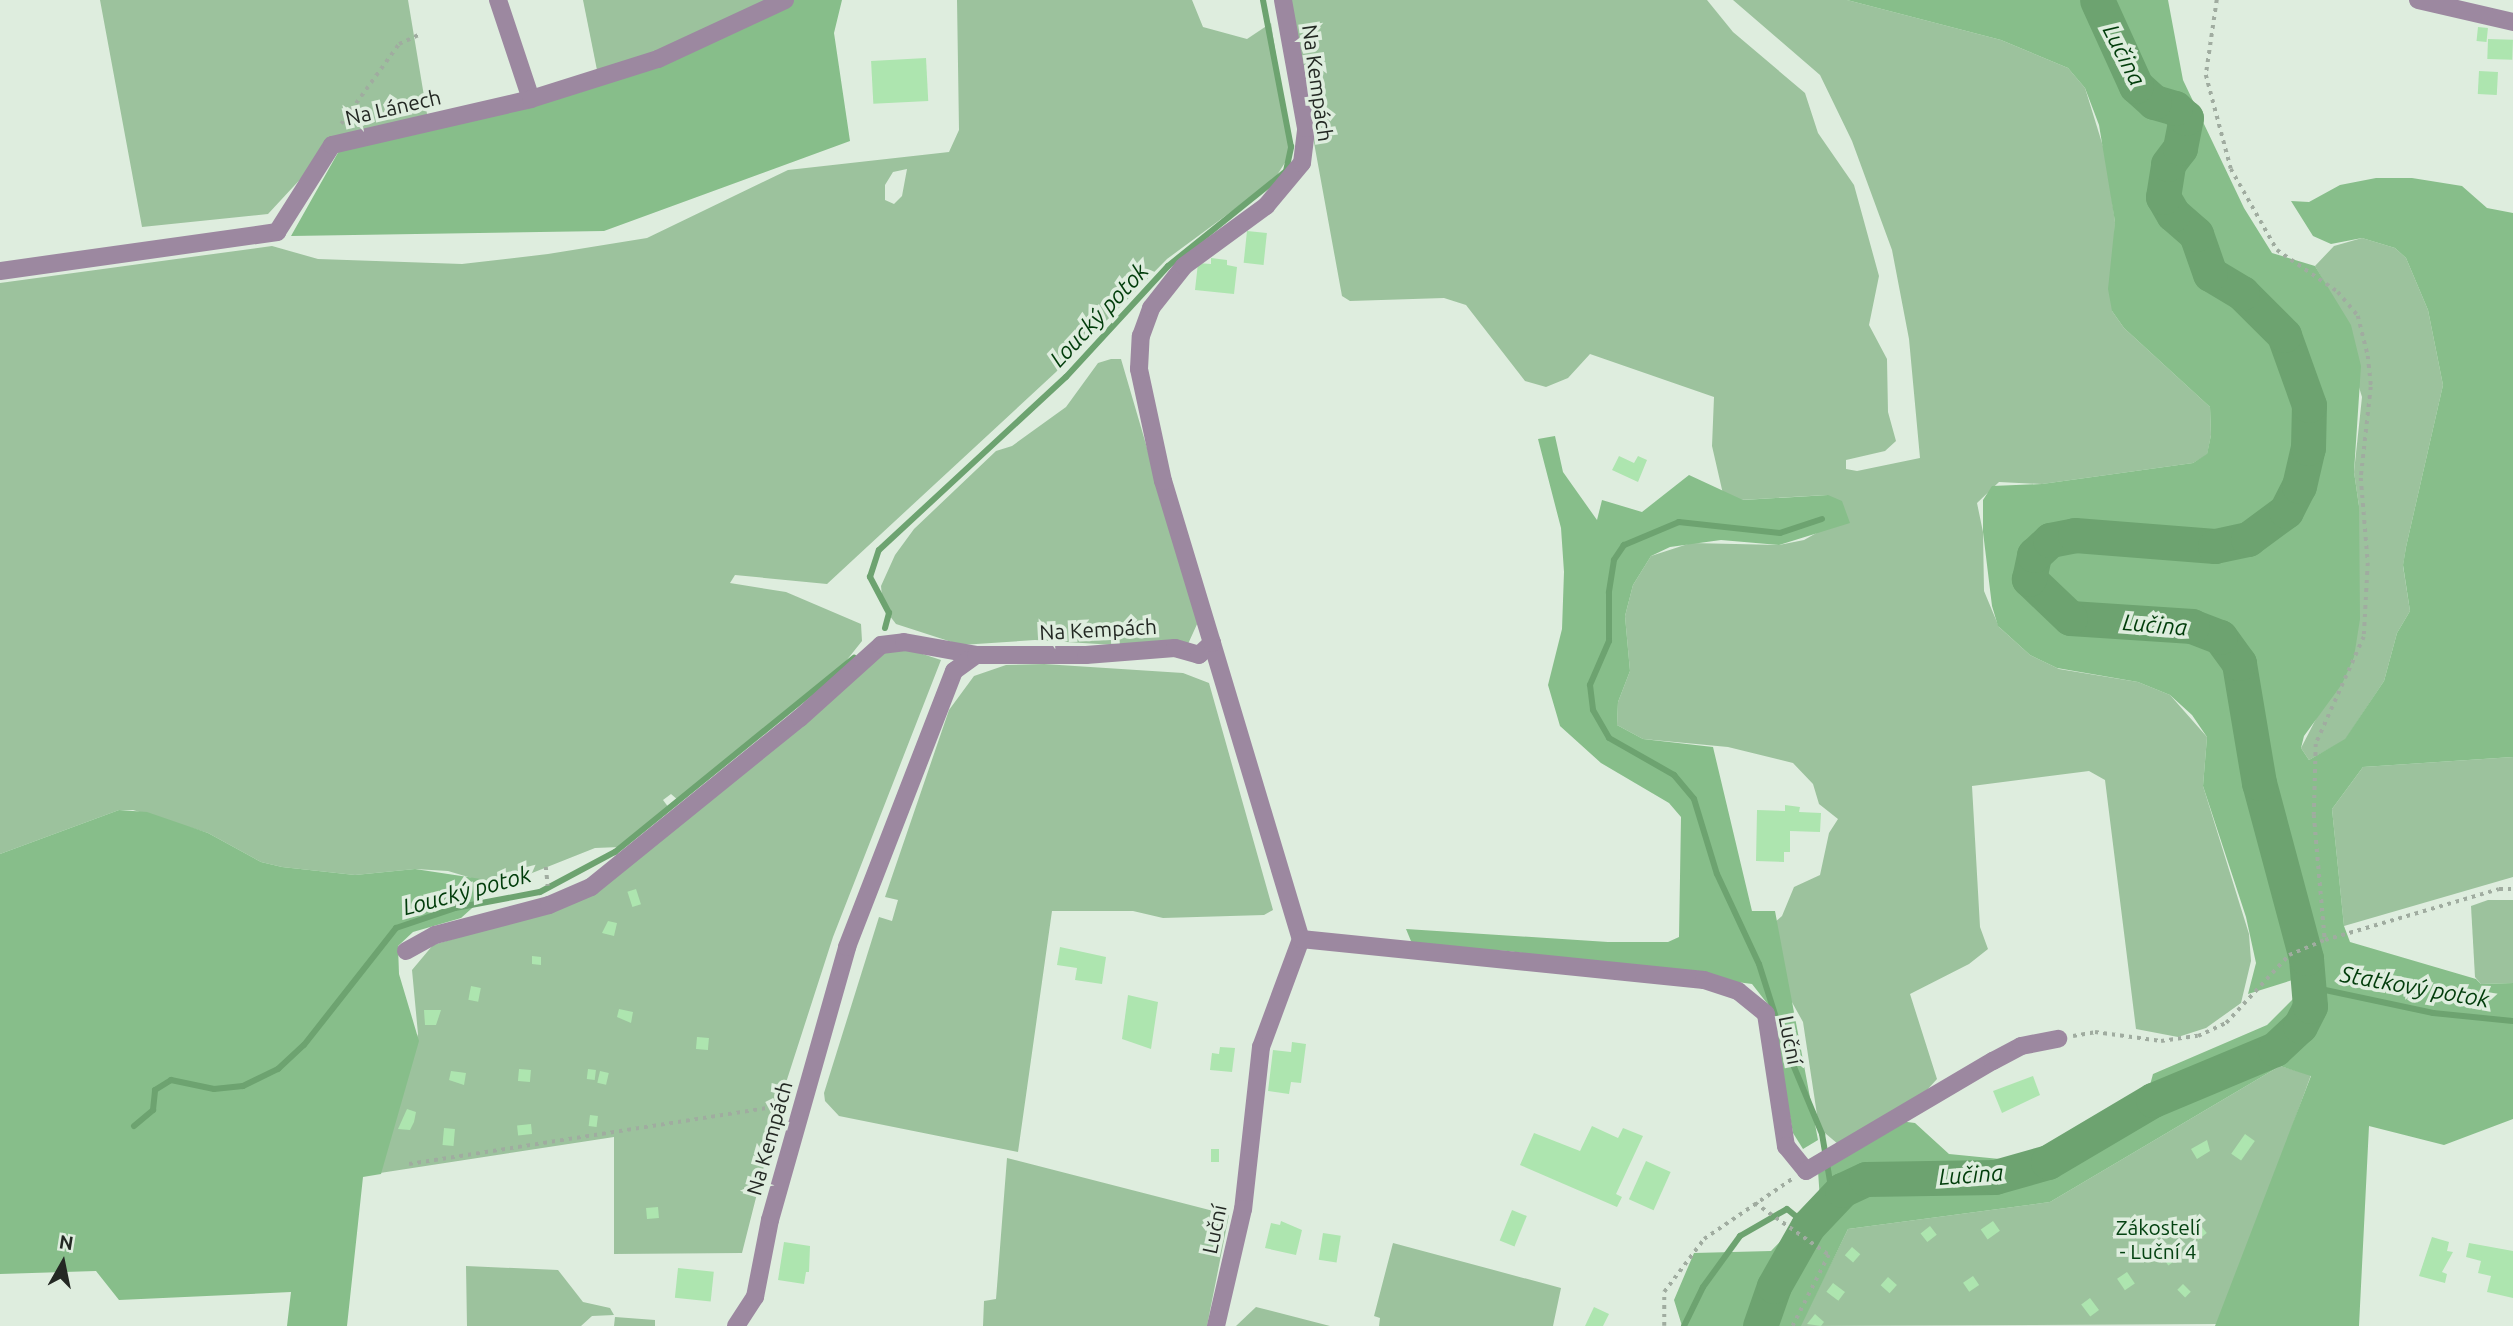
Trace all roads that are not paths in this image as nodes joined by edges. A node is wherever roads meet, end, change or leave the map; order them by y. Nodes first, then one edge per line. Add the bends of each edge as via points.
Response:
1 (498, 0) edge
2 (785, 0) edge
3 (1283, 0) edge
4 (2418, 0) edge
5 (2513, 22) edge
6 (531, 99) junction
7 (0, 271) edge
8 (1212, 643) junction
9 (976, 655) junction
10 (1301, 939) junction
11 (406, 951) dead end
12 (2058, 1038) road end
13 (736, 1326) edge
14 (1216, 1326) edge

1 - 6 street
2 - 6 street, Na Lánech via 658,59
3 - 8 street, Na Kempách via 1306,128 1302,163 1266,206 1184,266 1151,308 1141,336 1139,369 1163,481
4 - 5 street
6 - 7 street, Na Lánech via 332,145 277,232
8 - 9 street, Na Kempách via 1199,655 1175,648 1086,655
8 - 10 street
9 - 11 street via 904,642 881,645 800,718 591,887 549,905 435,935
9 - 13 street, Na Kempách via 954,671 852,934 770,1220 755,1297
10 - 12 street, Luční via 1704,980 1738,990 1766,1014 1786,1146 1807,1171 2021,1046
10 - 14 street, Luční via 1261,1047 1243,1209

